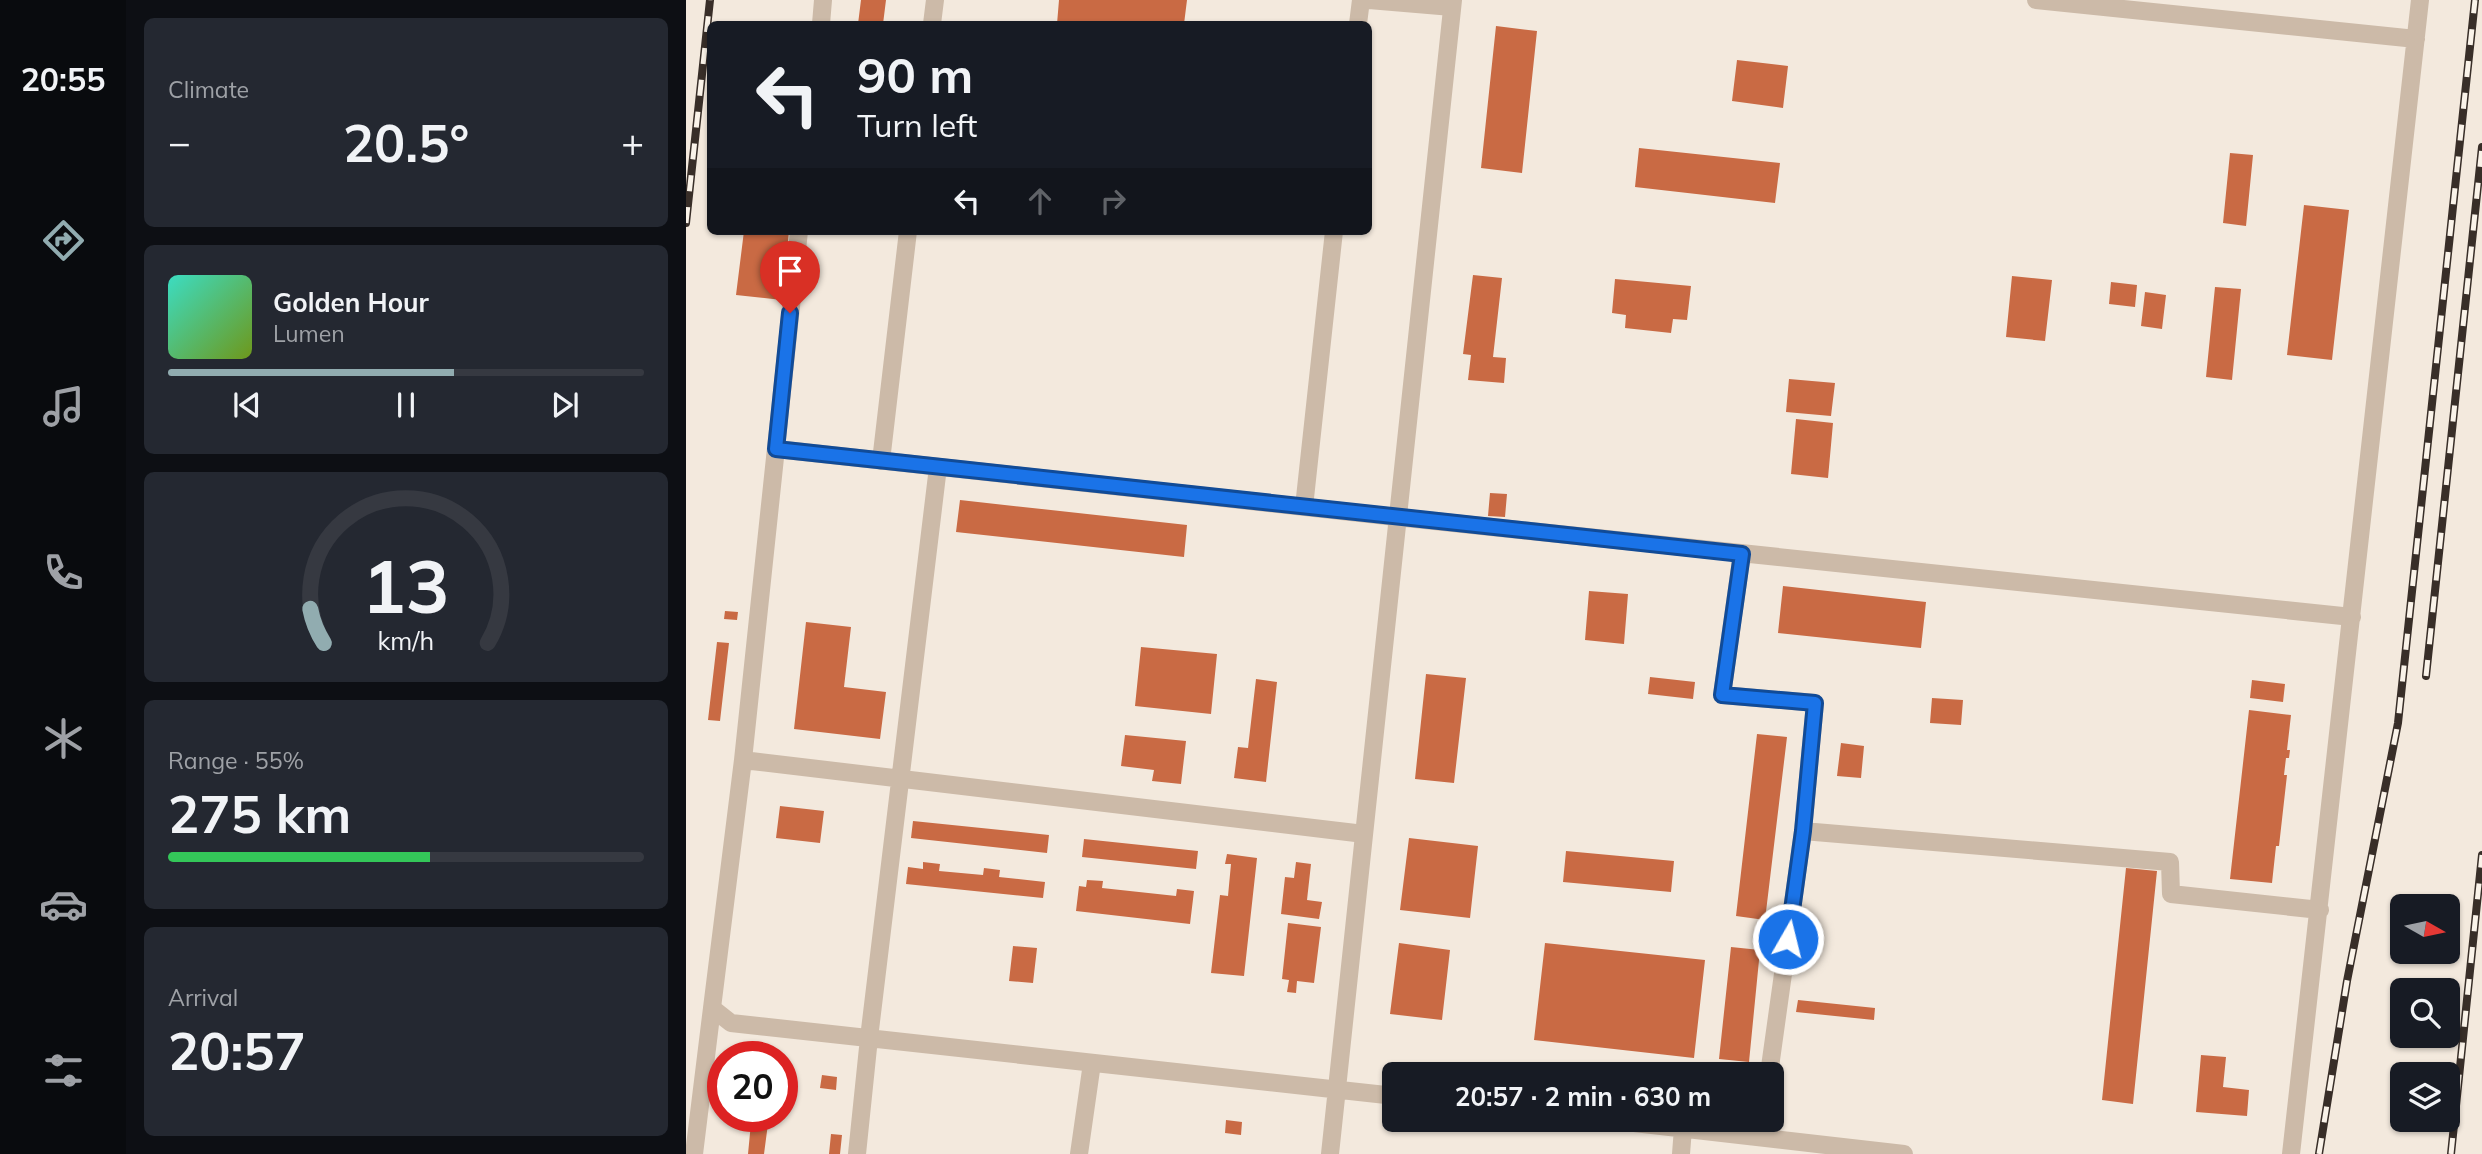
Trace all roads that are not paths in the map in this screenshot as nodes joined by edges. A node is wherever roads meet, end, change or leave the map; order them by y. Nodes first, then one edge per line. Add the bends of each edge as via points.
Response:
1 (823, 0) edge
2 (935, 0) edge
3 (1361, 0) edge
4 (1369, 0) edge
5 (2036, 0) edge
6 (2420, 0) edge
7 (1452, 3) edge
8 (821, 21) edge
9 (932, 21) edge
10 (1358, 21) edge
11 (2416, 39) junction
12 (799, 235) edge
13 (908, 235) edge
14 (1334, 235) edge
15 (776, 449) junction
16 (881, 461) junction
17 (938, 467) junction
18 (1304, 507) junction
19 (1396, 517) junction
20 (1742, 554) junction
21 (2352, 617) junction
22 (743, 760) junction
23 (900, 778) junction
24 (1803, 831) junction
25 (1364, 834) junction
26 (2320, 910) junction
27 (712, 1008) junction
28 (869, 1038) junction
29 (1771, 1062) edge
30 (1092, 1063) junction
31 (1337, 1089) junction
32 (1382, 1094) edge
33 (1683, 1132) edge
34 (1779, 1132) edge
35 (694, 1154) edge
36 (857, 1154) edge
37 (1079, 1154) edge
38 (1330, 1154) edge
39 (1681, 1154) edge
40 (1904, 1154) edge
41 (2291, 1154) edge

1 - 8 lane
2 - 9 lane
3 - 10 lane
4 - 7 lane
5 - 11 lane
6 - 11 lane
7 - 19 lane
11 - 21 lane
12 - 15 lane
13 - 16 lane
14 - 18 lane
15 - 16 lane
15 - 22 lane
16 - 17 lane
17 - 18 lane
17 - 23 lane
18 - 19 lane
19 - 20 lane
19 - 25 lane
20 - 21 lane
20 - 24 lane via 1722,695 1815,703
21 - 26 lane
22 - 23 lane
22 - 27 lane
23 - 25 lane
23 - 28 lane
24 - 26 lane via 2170,862 2171,894
24 - 29 lane
25 - 31 lane
26 - 41 lane
27 - 28 lane via 731,1023
27 - 35 lane
28 - 30 lane
28 - 36 lane
30 - 31 lane
30 - 37 lane
31 - 32 lane
31 - 38 lane
33 - 39 lane
34 - 40 lane

